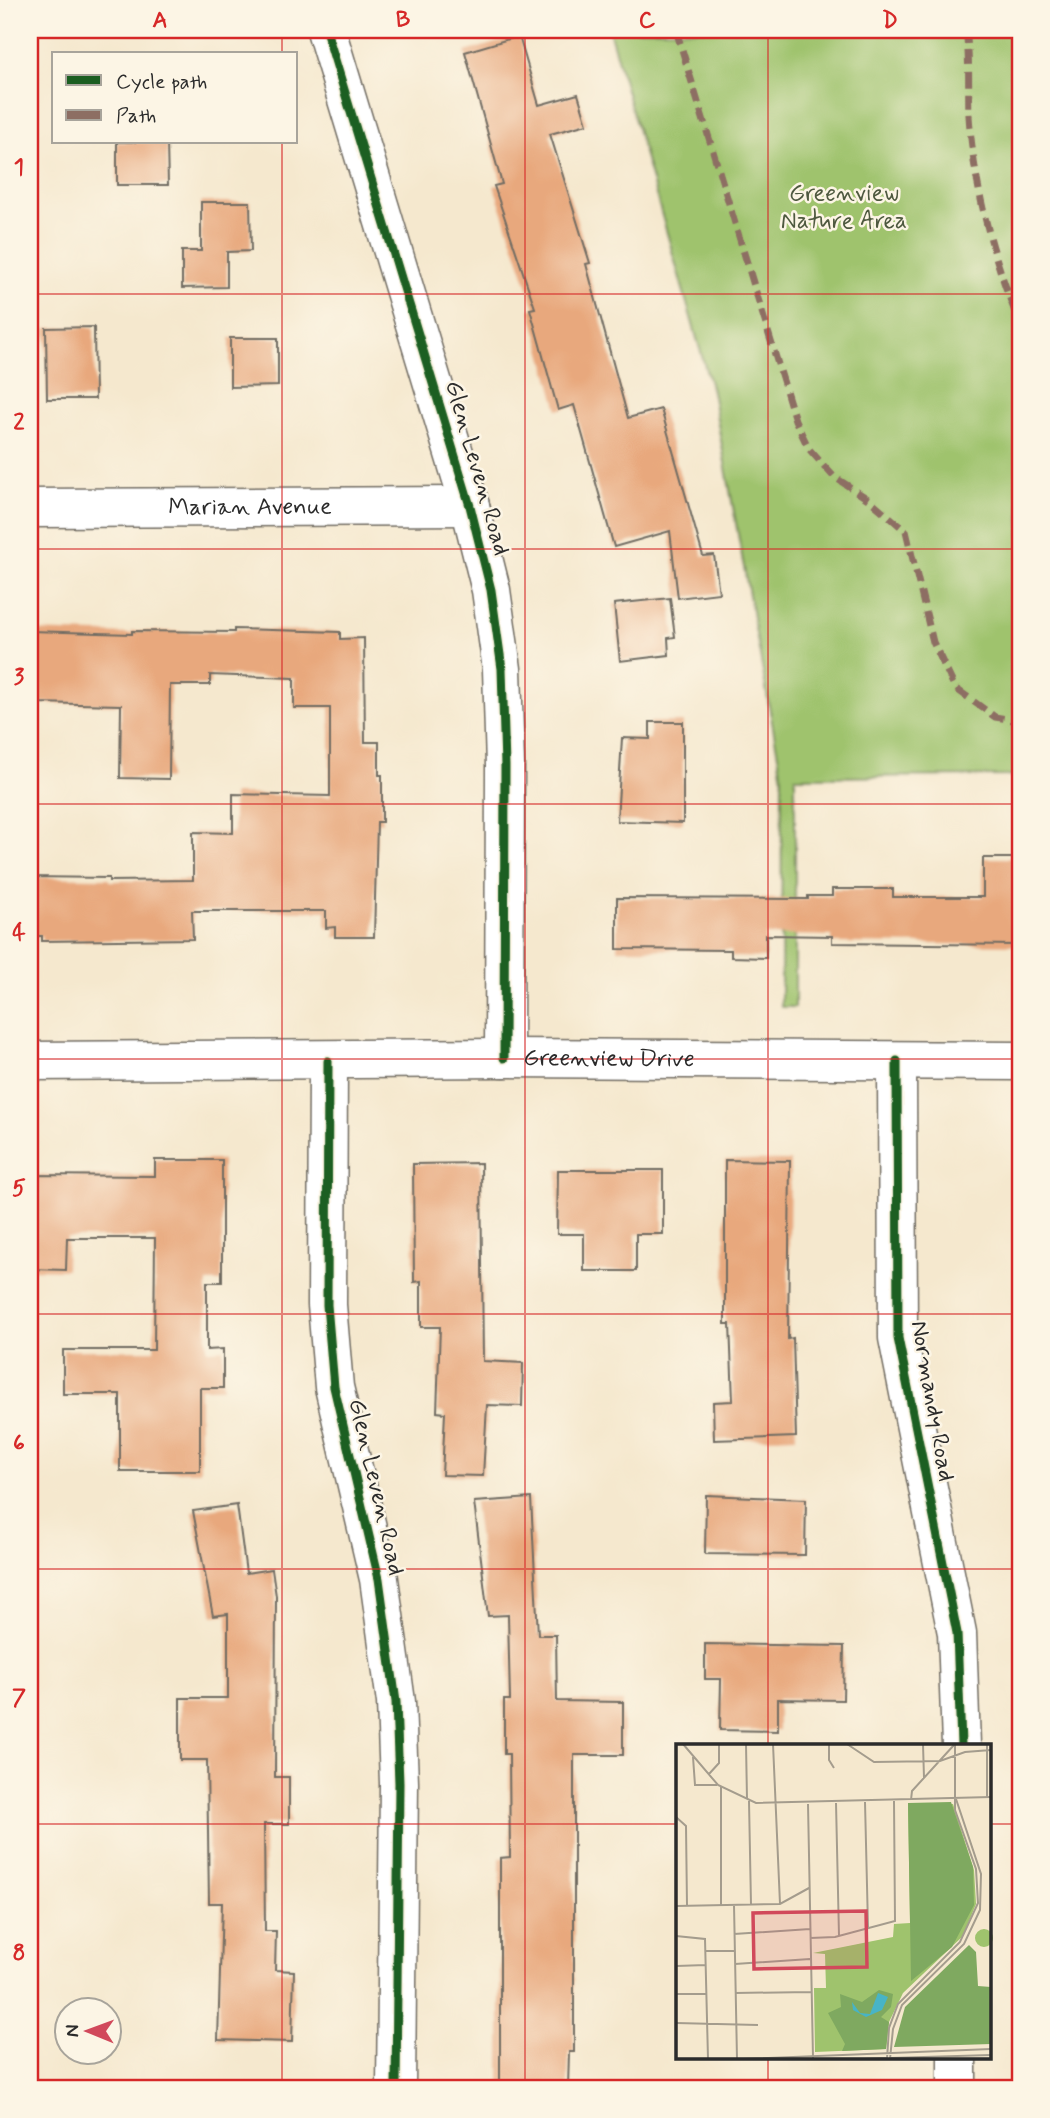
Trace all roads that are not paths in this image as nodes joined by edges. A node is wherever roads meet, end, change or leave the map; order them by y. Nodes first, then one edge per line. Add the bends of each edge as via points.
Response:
1 (326, 30) edge
2 (470, 506) junction
3 (30, 508) edge
4 (504, 1058) junction
5 (30, 1061) edge
6 (328, 1061) junction
7 (897, 1061) junction
8 (1020, 1061) edge
9 (961, 1744) edge
10 (957, 2058) edge
11 (396, 2088) edge
12 (957, 2088) edge

1 - 2 street, Glen Leven Road
2 - 3 street, Marian Avenue
2 - 4 street, Glen Leven Road via 491,590 502,669
4 - 6 street, Greenview Drive
4 - 7 street, Greenview Drive
5 - 6 street, Greenview Drive
6 - 11 street, Glen Leven Road via 327,1304 334,1387 379,1579 396,1702
7 - 8 street, Greenview Drive
7 - 9 street, Normandy Road via 898,1338 957,1633
10 - 12 street

